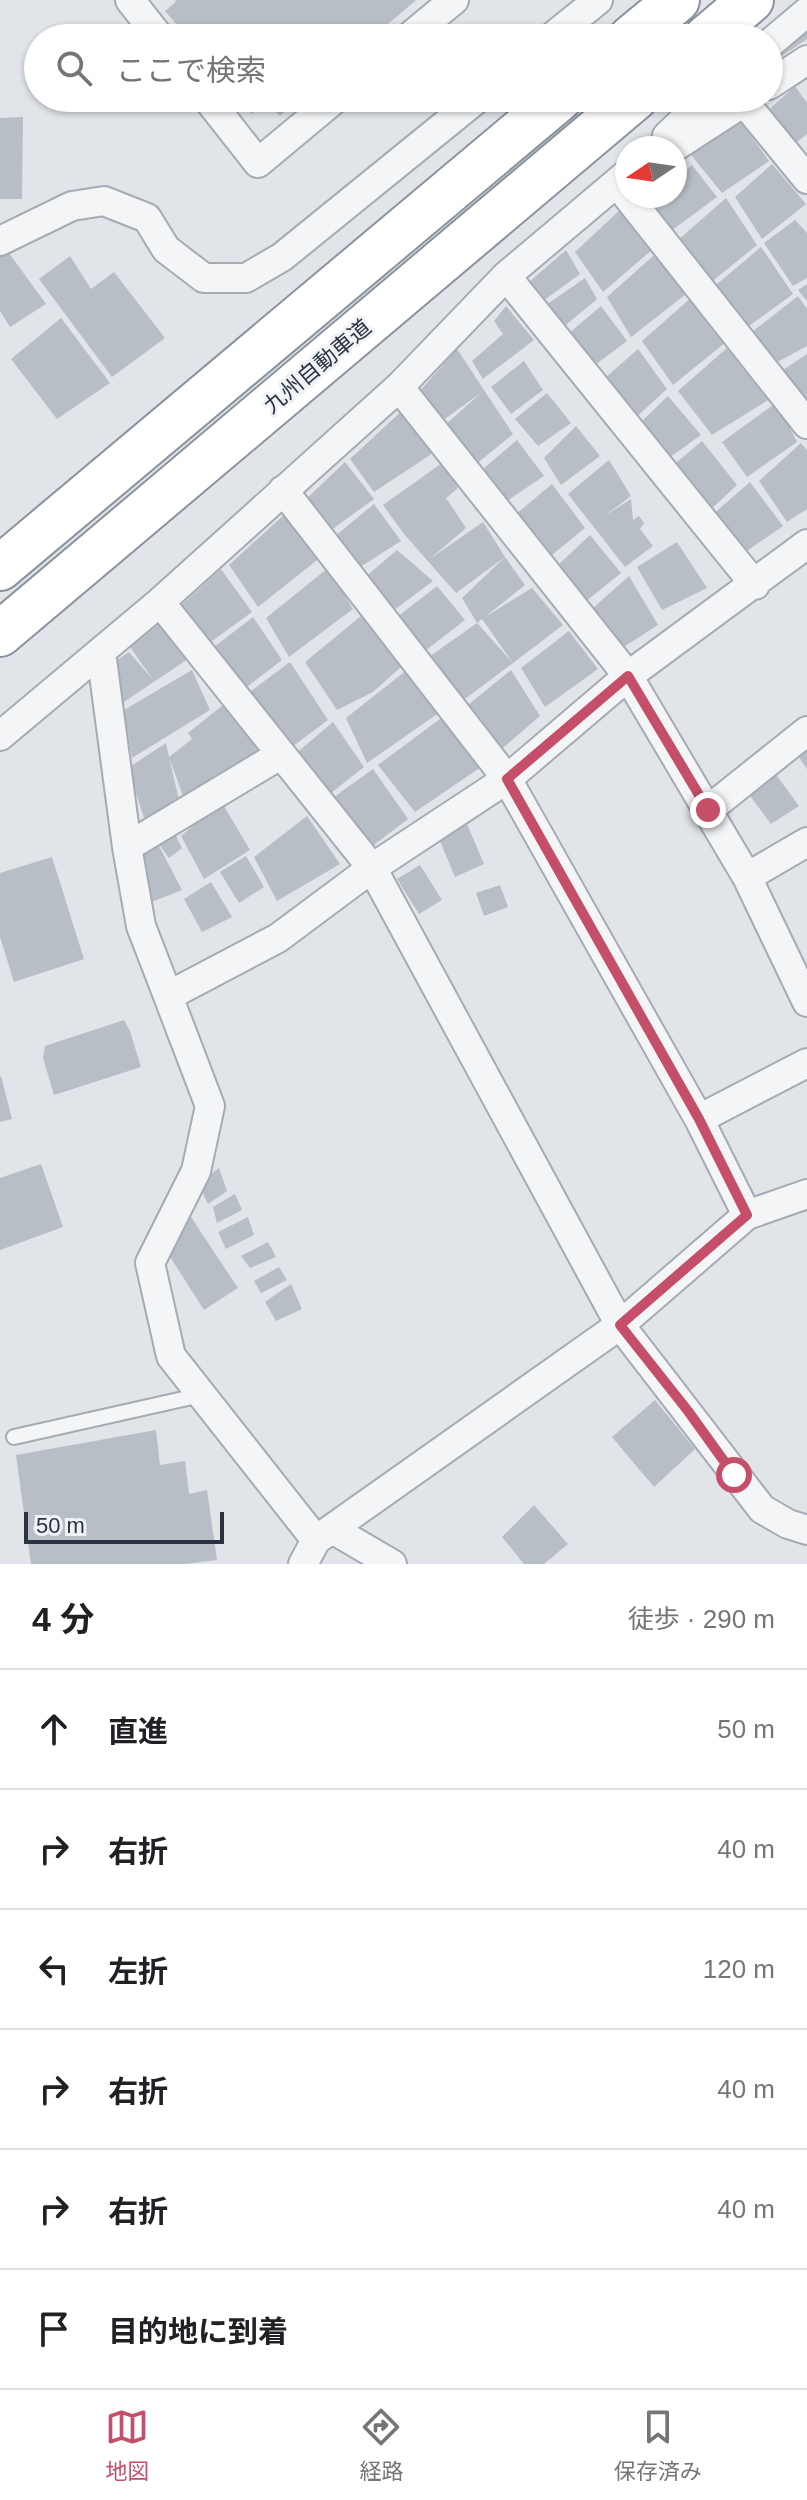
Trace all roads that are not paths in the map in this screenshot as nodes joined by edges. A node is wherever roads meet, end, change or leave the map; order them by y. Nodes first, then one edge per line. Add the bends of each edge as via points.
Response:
1 (130, 0) edge
2 (454, 0) edge
3 (598, 0) edge
4 (677, 0) edge
5 (751, 0) edge
6 (807, 12) edge
7 (149, 24) edge
8 (425, 24) edge
9 (568, 24) edge
10 (648, 24) edge
11 (723, 24) edge
12 (783, 32) edge
13 (807, 60) edge
14 (783, 76) edge
15 (218, 112) edge
16 (319, 112) edge
17 (461, 112) edge
18 (543, 112) edge
19 (618, 112) edge
20 (692, 112) edge
21 (728, 112) edge
22 (756, 112) edge
23 (667, 136) edge
24 (687, 139) edge
25 (807, 179) edge
26 (615, 193) edge
27 (643, 208) edge
28 (0, 241) edge
29 (506, 276) junction
30 (399, 387) junction
31 (807, 424) edge
32 (283, 490) junction
33 (807, 544) edge
34 (0, 568) edge
35 (755, 585) junction
36 (160, 602) junction
37 (0, 634) edge
38 (101, 652) junction
39 (628, 676) junction
40 (807, 731) edge
41 (0, 736) edge
42 (280, 755) junction
43 (507, 779) junction
44 (708, 810) junction
45 (807, 842) edge
46 (127, 847) junction
47 (372, 868) junction
48 (747, 877) junction
49 (168, 996) junction
50 (807, 1002) edge
51 (807, 1063) edge
52 (699, 1119) junction
53 (807, 1194) edge
54 (747, 1215) junction
55 (620, 1325) junction
56 (201, 1395) junction
57 (14, 1437) dead end
58 (807, 1530) edge
59 (317, 1544) edge
60 (392, 1564) edge

1 - 7 street
2 - 8 street
3 - 9 street
4 - 10 highway
5 - 11 highway
6 - 12 street
13 - 14 street
15 - 16 street via 258,163
17 - 28 street via 282,257 246,278 204,278 166,249 147,218 104,201 62,210
18 - 34 highway
19 - 37 highway, 九州自動車道
20 - 23 street
21 - 24 street
22 - 25 street
26 - 29 street
27 - 31 street
29 - 30 street
29 - 35 street
30 - 32 street
30 - 39 street
32 - 36 street
32 - 43 street
33 - 35 street
35 - 39 street
36 - 38 street
36 - 42 street
38 - 41 street
38 - 46 street
39 - 43 street
39 - 44 street
40 - 44 street
42 - 46 street
42 - 47 street
43 - 47 street
43 - 52 street
44 - 48 street
45 - 48 street
46 - 49 street via 141,926
47 - 49 street via 278,938
47 - 55 street
48 - 50 street
49 - 56 street via 210,1106 196,1171 150,1263 171,1356
51 - 52 street
52 - 54 street
53 - 54 street
54 - 55 street
55 - 58 street via 762,1509
55 - 59 street
56 - 57 lane
56 - 59 street
59 - 60 street

